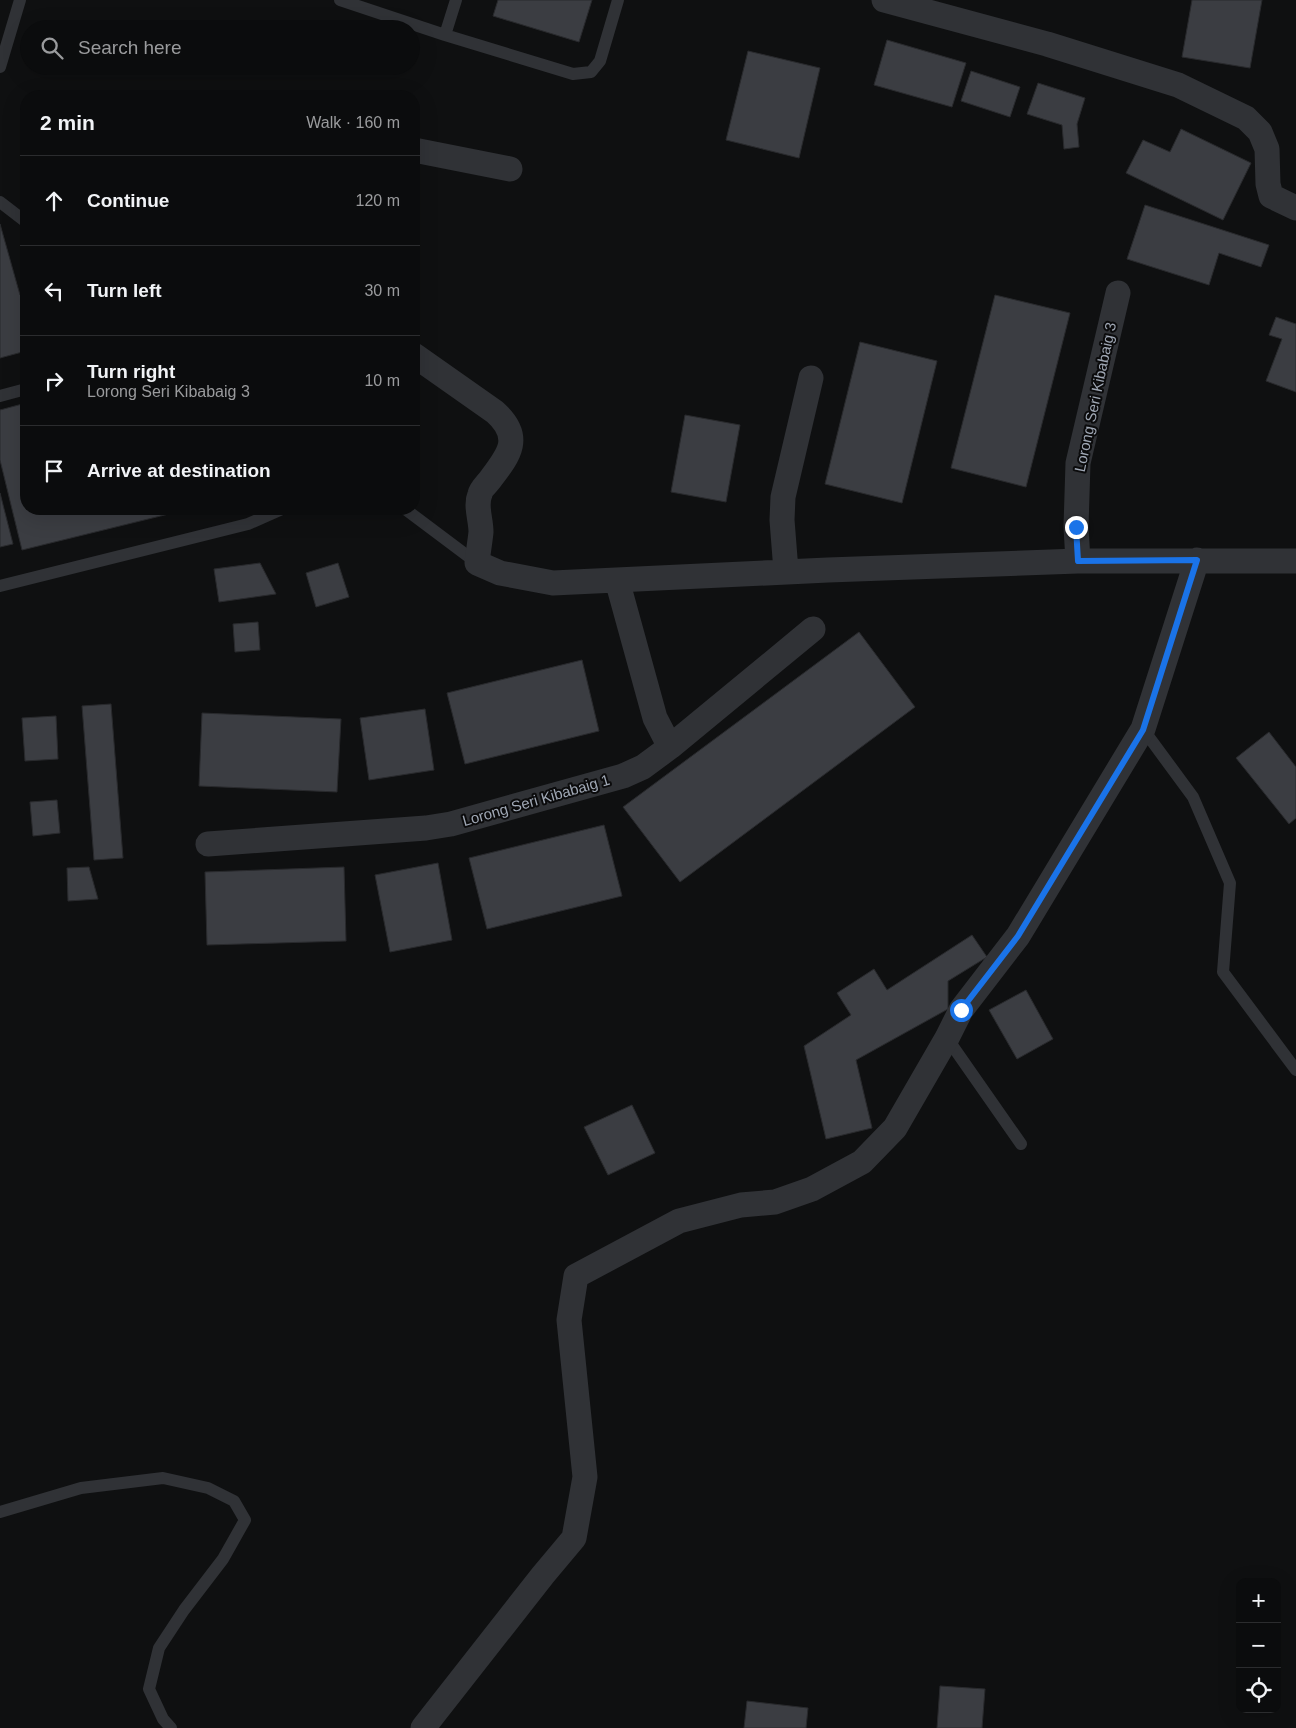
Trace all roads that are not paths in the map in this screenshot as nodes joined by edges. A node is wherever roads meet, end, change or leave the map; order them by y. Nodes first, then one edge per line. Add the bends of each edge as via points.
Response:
1 (20, 0) edge
2 (340, 0) edge
3 (456, 0) edge
4 (618, 0) edge
5 (884, 0) edge
6 (400, 20) edge
7 (420, 27) edge
8 (445, 35) junction
9 (0, 67) edge
10 (420, 151) edge
11 (510, 169) dead end
12 (0, 202) edge
13 (1296, 208) edge
14 (20, 217) edge
15 (1118, 293) dead end
16 (420, 359) edge
17 (811, 378) dead end
18 (20, 391) edge
19 (0, 396) edge
20 (268, 515) edge
21 (413, 515) edge
22 (1197, 560) junction
23 (1078, 561) junction
24 (1296, 561) edge
25 (477, 563) junction
26 (786, 572) junction
27 (617, 580) junction
28 (0, 586) edge
29 (813, 628) dead end
30 (1143, 730) junction
31 (670, 747) junction
32 (208, 844) dead end
33 (947, 1038) junction
34 (1296, 1070) edge
35 (1021, 1144) dead end
36 (0, 1512) edge
37 (171, 1728) edge
38 (423, 1728) edge

1 - 9 lane
2 - 6 lane
3 - 8 lane
4 - 8 lane via 600,61 591,72 572,74
5 - 13 street via 1047,44 1178,85 1246,118 1260,132 1267,149 1270,196
7 - 8 lane
10 - 11 street
12 - 14 lane
15 - 23 street, Lorong Seri Kibabaig 3 via 1078,463
16 - 25 street via 495,412 511,433 510,450 480,494 477,510 481,531
17 - 26 street via 783,497
18 - 19 lane
20 - 28 lane via 248,524
21 - 25 lane
22 - 23 street
22 - 24 street
22 - 30 street
23 - 26 street
25 - 27 street via 500,574 554,583
26 - 27 street
27 - 31 street via 655,718
29 - 31 street, Lorong Seri Kibabaig 1
30 - 33 street via 1018,936 961,1010
30 - 34 lane via 1193,797 1230,883 1223,972
31 - 32 street, Lorong Seri Kibabaig 1 via 643,767 623,776 452,824
33 - 35 lane
33 - 38 street via 895,1128 862,1162 812,1189 775,1202 741,1205 679,1221 576,1276 569,1320 585,1477 574,1538
36 - 37 lane via 81,1488 164,1478 208,1488 234,1501 245,1520 223,1559 159,1648 149,1689 163,1719

